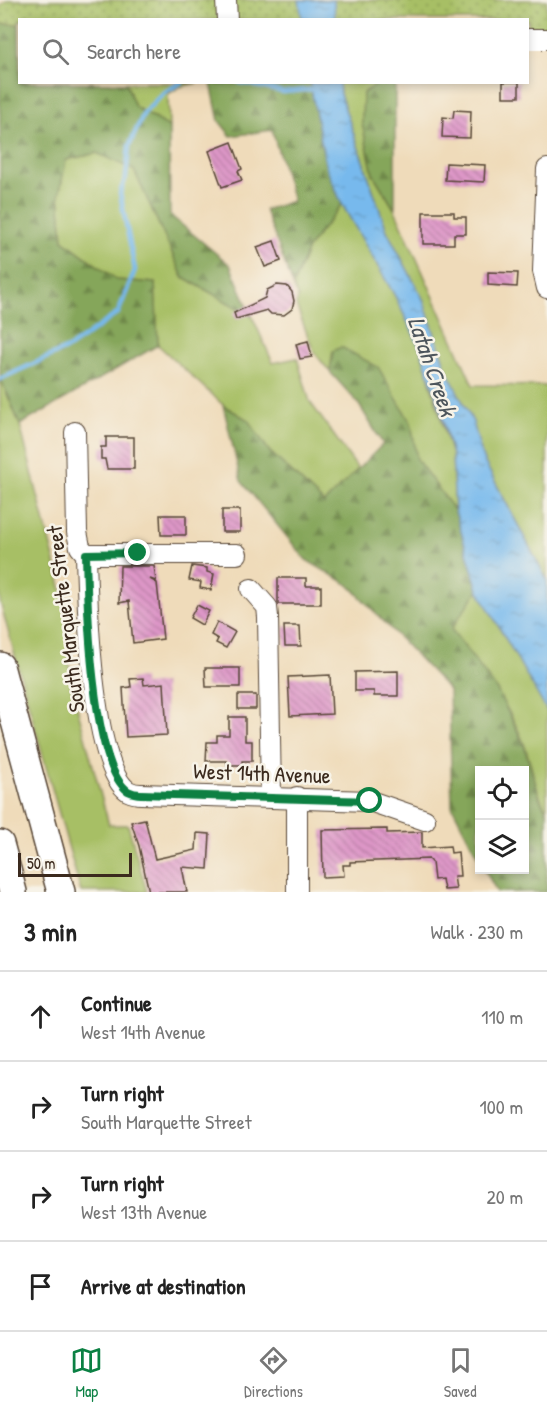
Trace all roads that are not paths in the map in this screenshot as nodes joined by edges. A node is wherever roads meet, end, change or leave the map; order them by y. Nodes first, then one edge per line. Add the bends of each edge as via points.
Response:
1 (226, 0) edge
2 (227, 18) edge
3 (529, 39) edge
4 (547, 39) edge
5 (547, 169) edge
6 (547, 288) edge
7 (75, 432) dead end
8 (86, 554) junction
9 (237, 554) dead end
10 (251, 589) dead end
11 (0, 666) edge
12 (130, 792) joint
13 (271, 796) junction
14 (297, 797) junction
15 (425, 820) dead end
16 (0, 844) edge
17 (13, 892) edge
18 (61, 892) edge
19 (297, 892) edge

1 - 2 street
3 - 4 street
5 - 6 street via 543,276
7 - 8 street, South Marquette Street via 77,532
8 - 9 street
8 - 12 street, South Marquette Street via 95,693 113,768
10 - 13 street via 267,607 268,617
11 - 18 highway
12 - 13 street, West 14th Avenue
13 - 14 street, West 14th Avenue
14 - 15 street, West 14th Avenue via 370,801
14 - 19 street
16 - 17 highway

